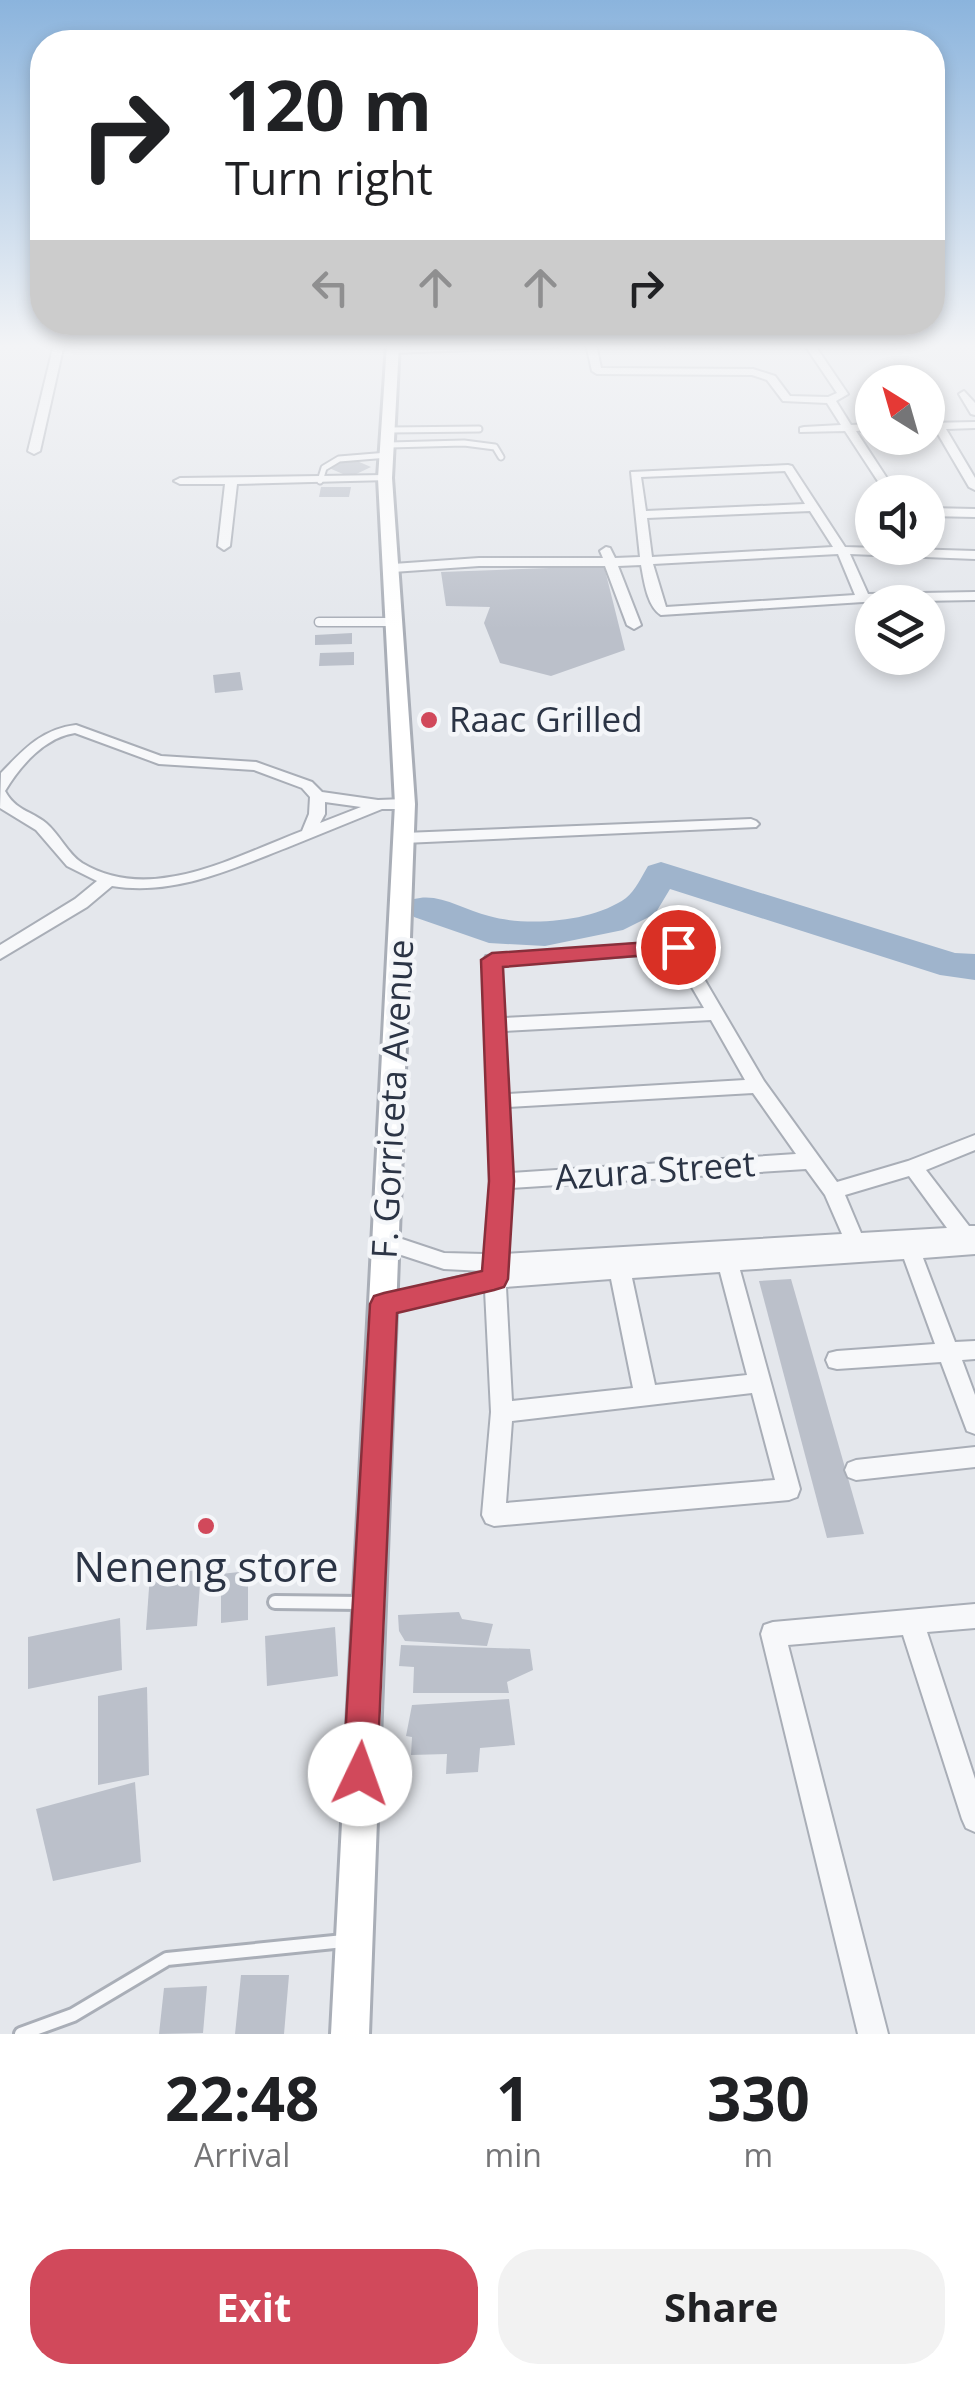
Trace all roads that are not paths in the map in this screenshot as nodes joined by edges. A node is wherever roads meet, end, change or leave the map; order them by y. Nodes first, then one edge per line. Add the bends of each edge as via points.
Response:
1 (37, 439) edge
2 (389, 439) edge
3 (415, 439) edge
4 (857, 439) edge
5 (945, 442) edge
6 (389, 443) junction
7 (34, 451) dead end
8 (501, 457) dead end
9 (879, 475) edge
10 (385, 478) junction
11 (320, 480) junction
12 (180, 481) dead end
13 (231, 483) junction
14 (975, 486) edge
15 (814, 507) junction
16 (945, 512) edge
17 (975, 513) edge
18 (644, 515) junction
19 (224, 546) dead end
20 (841, 551) junction
21 (975, 555) edge
22 (610, 558) junction
23 (649, 559) junction
24 (393, 565) junction
25 (856, 585) edge
26 (855, 598) edge
27 (945, 600) edge
28 (972, 600) edge
29 (319, 622) dead end
30 (397, 622) junction
31 (634, 625) dead end
32 (0, 791) edge
33 (318, 796) junction
34 (406, 804) junction
35 (378, 805) junction
36 (751, 824) dead end
37 (308, 834) junction
38 (404, 838) junction
39 (106, 882) junction
40 (0, 953) edge
41 (715, 1014) junction
42 (496, 1025) junction
43 (758, 1086) junction
44 (498, 1101) junction
45 (975, 1142) edge
46 (809, 1161) junction
47 (913, 1166) junction
48 (502, 1181) junction
49 (832, 1190) junction
50 (972, 1240) edge
51 (387, 1242) junction
52 (859, 1249) junction
53 (911, 1252) junction
54 (728, 1266) junction
55 (494, 1271) junction
56 (620, 1271) junction
57 (384, 1304) junction
58 (975, 1350) edge
59 (946, 1351) junction
60 (837, 1360) dead end
61 (760, 1383) junction
62 (646, 1396) junction
63 (502, 1412) junction
64 (975, 1424) edge
65 (975, 1456) edge
66 (856, 1470) dead end
67 (275, 1602) dead end
68 (368, 1604) junction
69 (975, 1616) edge
70 (911, 1622) junction
71 (975, 1819) edge
72 (354, 1940) junction
73 (22, 2034) edge
74 (350, 2034) edge
75 (874, 2034) edge

1 - 7 street
2 - 6 main road, F. Gorriceta Avenue
3 - 6 lane
4 - 9 street
5 - 14 street
6 - 8 lane via 476,443 494,447
6 - 10 main road, F. Gorriceta Avenue
6 - 11 lane via 338,459
10 - 11 street
10 - 24 main road, F. Gorriceta Avenue
11 - 13 street
12 - 13 street
13 - 19 street
15 - 18 street
15 - 18 street via 788,468 635,474
15 - 20 street
16 - 17 street
18 - 23 street
20 - 21 street
20 - 23 street
20 - 25 street
22 - 23 street
22 - 24 street via 486,568 471,568 466,560
22 - 31 street
23 - 26 street via 661,611
24 - 30 main road, F. Gorriceta Avenue
27 - 28 street
29 - 30 lane
30 - 34 main road, F. Gorriceta Avenue
32 - 33 street via 40,741 76,729 174,764 256,766 306,784
32 - 39 street via 2,802 42,828 74,865
33 - 35 street
33 - 37 street
34 - 35 street
34 - 38 main road, F. Gorriceta Avenue
35 - 37 street
36 - 38 street
37 - 39 street via 182,880 139,887
38 - 51 main road, F. Gorriceta Avenue
39 - 40 street
41 - 42 street
41 - 42 street via 678,947 492,960
41 - 43 street
42 - 44 street
43 - 44 street
43 - 46 street
44 - 48 street
45 - 47 street
46 - 48 street, Azura Street
46 - 49 street
47 - 49 street
47 - 50 street
48 - 55 street
49 - 52 street
50 - 52 street
50 - 53 street
51 - 55 street
51 - 57 main road, F. Gorriceta Avenue
52 - 53 street
52 - 54 street
52 - 55 street
53 - 59 street
54 - 56 street
54 - 61 street
55 - 56 street
55 - 57 street
55 - 63 street
56 - 62 street
57 - 68 main road, F. Gorriceta Avenue
58 - 59 street
59 - 60 street
59 - 64 street
61 - 62 street
61 - 63 street via 790,1483 781,1492 497,1516 492,1510
62 - 63 street
65 - 66 street
67 - 68 lane
68 - 72 main road, F. Gorriceta Avenue
69 - 70 street
70 - 71 street
70 - 75 street via 773,1634
72 - 73 lane via 167,1959 73,2014
72 - 74 main road, F. Gorriceta Avenue

